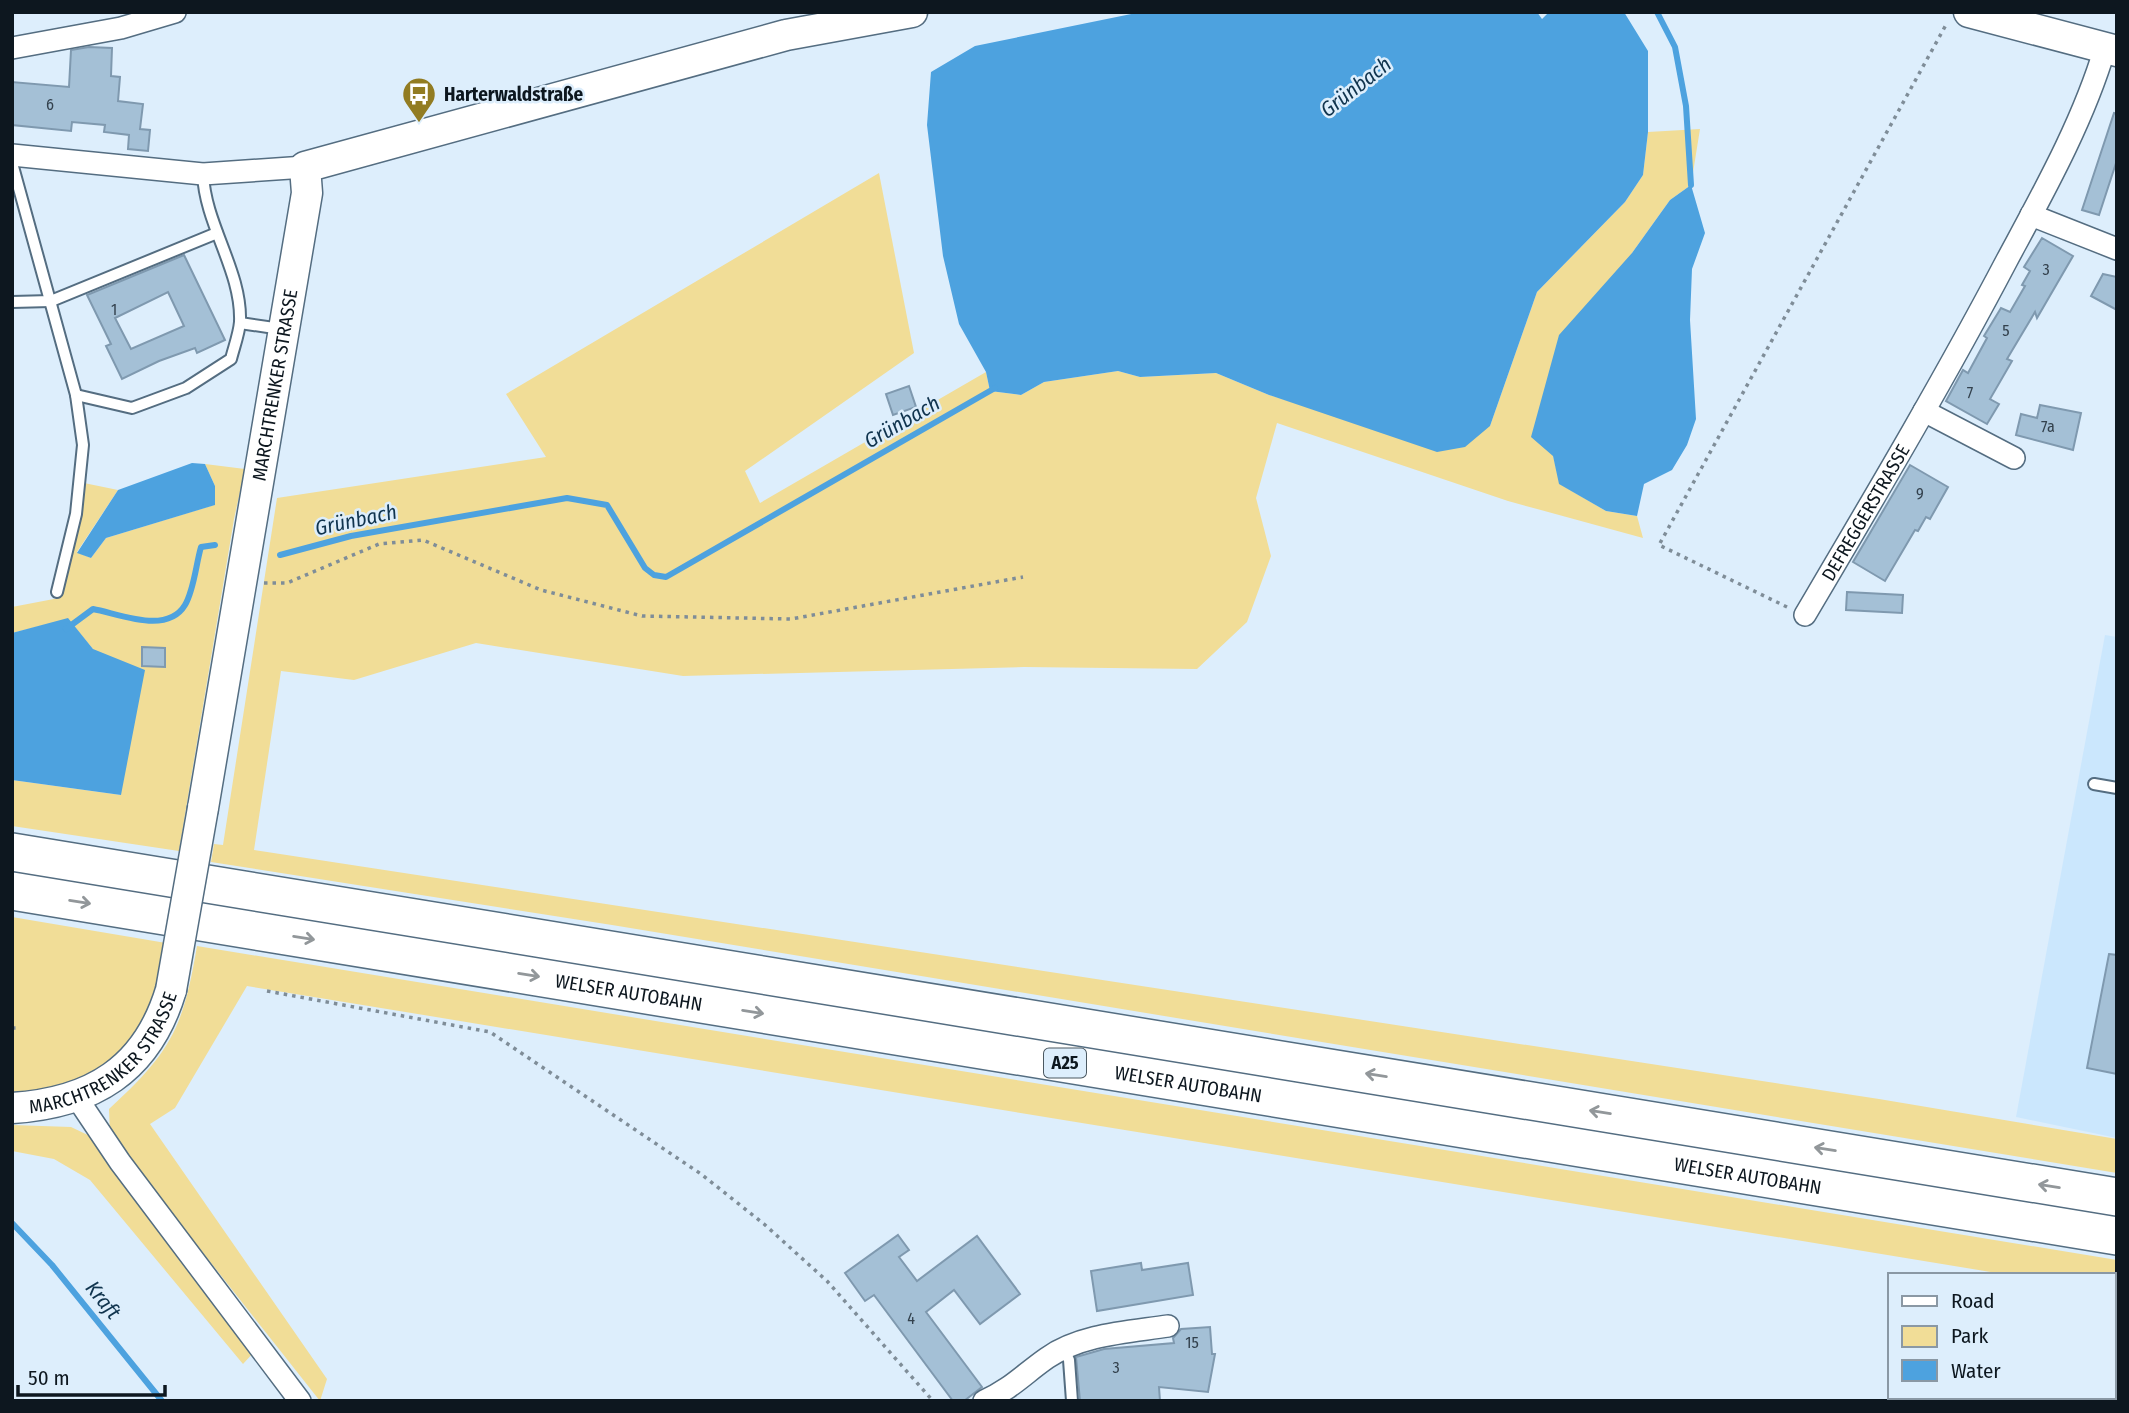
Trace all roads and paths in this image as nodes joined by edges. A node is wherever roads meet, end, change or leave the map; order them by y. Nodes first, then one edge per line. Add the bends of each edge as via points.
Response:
1 (175, 12) edge
2 (1953, 12) edge
3 (1969, 12) edge
4 (898, 13) edge
5 (859, 16) edge
6 (12, 48) edge
7 (2111, 50) edge
8 (12, 155) edge
9 (12, 163) edge
10 (305, 167) junction
11 (203, 174) junction
12 (2031, 215) junction
13 (216, 233) junction
14 (2117, 249) edge
15 (51, 301) junction
16 (12, 302) edge
17 (240, 323) junction
18 (284, 330) junction
19 (76, 395) junction
20 (1924, 411) junction
21 (2014, 458) dead end
22 (1023, 577) dead end
23 (241, 583) junction
24 (57, 592) dead end
25 (1805, 615) joint
26 (2094, 784) dead end
27 (2117, 788) edge
28 (12, 852) edge
29 (12, 891) edge
30 (267, 990) dead end
31 (77, 1098) junction
32 (12, 1108) edge
33 (2117, 1197) edge
34 (2117, 1236) edge
35 (1168, 1326) dead end
36 (1064, 1349) junction
37 (300, 1401) edge
38 (933, 1401) edge
39 (984, 1401) edge
40 (1072, 1401) edge

1 - 6 street via 121,28
2 - 25 path via 1659,545
3 - 7 street
4 - 5 street
5 - 10 street
7 - 12 street, DEFREGGERSTRASSE
8 - 11 street
9 - 15 lane
10 - 11 street
10 - 18 street, MARCHTRENKER STRASSE via 307,193
11 - 13 lane via 204,197
12 - 14 street
12 - 20 street, DEFREGGERSTRASSE
13 - 15 lane
13 - 17 lane via 237,295
15 - 16 lane
15 - 19 lane
17 - 18 lane
17 - 19 lane via 230,359 187,388 132,408
18 - 23 street, MARCHTRENKER STRASSE
19 - 24 lane via 83,445 76,514
20 - 21 street
20 - 25 street, DEFREGGERSTRASSE
22 - 23 path via 791,619 642,616 541,590 423,540 379,544 287,583
23 - 31 street, MARCHTRENKER STRASSE, bridge via 172,990 164,1015 132,1062 102,1086
26 - 27 lane
33 -> 28 highway, WELSER AUTOBAHN / A25
29 -> 34 highway, WELSER AUTOBAHN / A25
30 - 38 path via 490,1032 701,1174 764,1224 827,1281
31 - 32 street, MARCHTRENKER STRASSE
31 - 37 street
35 - 36 street via 1105,1335
36 - 39 street via 1022,1381
36 - 40 lane

